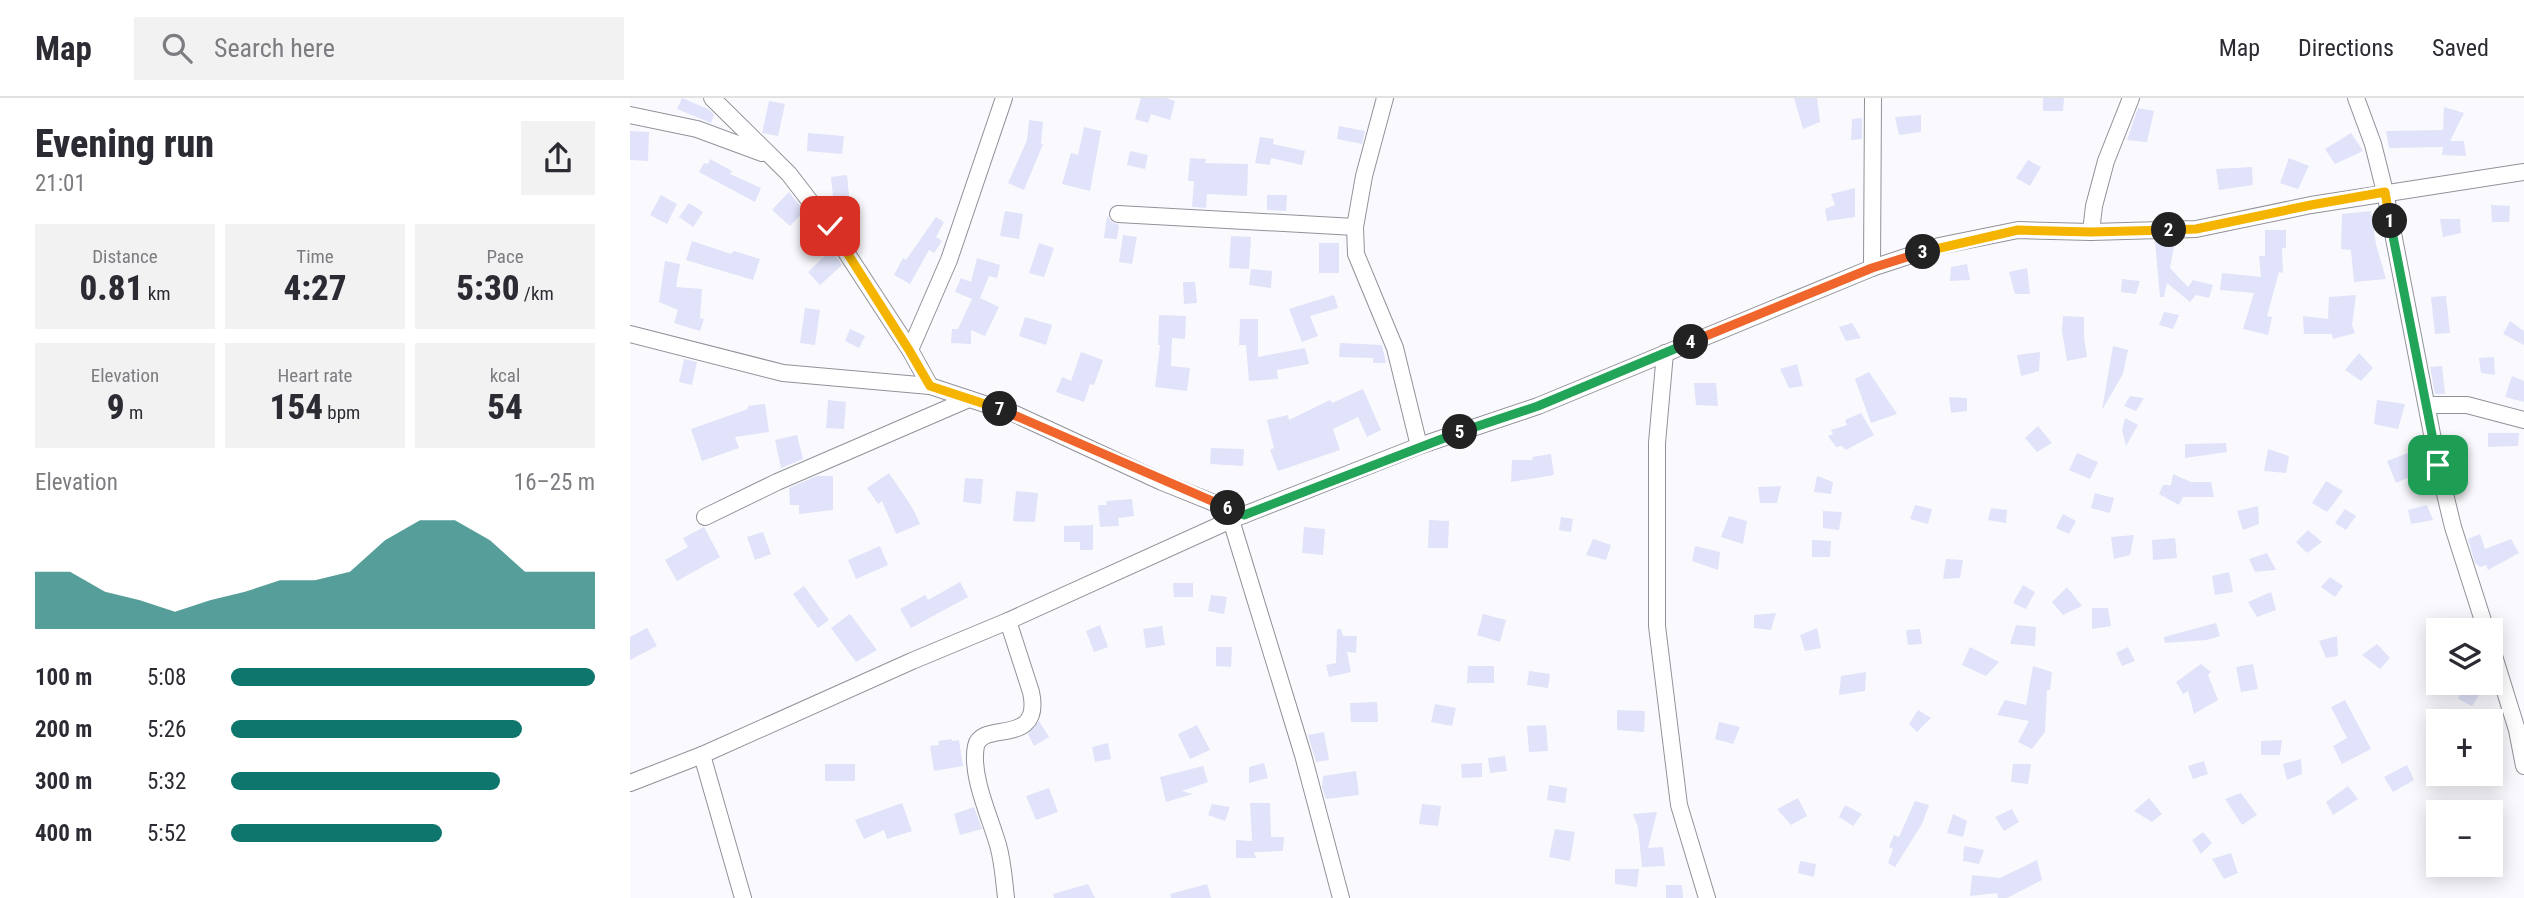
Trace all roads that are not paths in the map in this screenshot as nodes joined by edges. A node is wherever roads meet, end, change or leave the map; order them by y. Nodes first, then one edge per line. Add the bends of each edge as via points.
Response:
1 (712, 98) edge
2 (1004, 98) edge
3 (1385, 98) edge
4 (1873, 98) edge
5 (2131, 98) edge
6 (2356, 98) edge
7 (630, 115) edge
8 (769, 156) junction
9 (2524, 172) edge
10 (2385, 192) junction
11 (1118, 214) dead end
12 (1355, 227) junction
13 (2091, 232) junction
14 (1872, 268) junction
15 (630, 334) edge
16 (909, 350) junction
17 (1665, 353) junction
18 (930, 386) junction
19 (969, 399) junction
20 (2427, 405) junction
21 (2524, 420) edge
22 (1419, 446) junction
23 (705, 517) dead end
24 (1237, 517) junction
25 (2482, 618) edge
26 (1008, 621) junction
27 (2503, 685) edge
28 (702, 755) junction
29 (2524, 766) edge
30 (630, 783) edge
31 (743, 898) edge
32 (1006, 898) edge
33 (1342, 898) edge
34 (1707, 898) edge

1 - 8 street
2 - 16 street via 948,260
3 - 12 street
4 - 14 street
5 - 13 street via 2106,161
6 - 10 street
7 - 8 street via 697,130
8 - 16 street via 830,226
9 - 10 street
10 - 13 street via 2196,229
10 - 20 street
11 - 12 street
12 - 22 street via 1356,254 1395,348
13 - 14 street via 2018,230 1939,246
14 - 17 street
15 - 18 street via 783,373
16 - 18 street
17 - 22 street via 1538,406
17 - 34 street via 1657,443 1657,626 1679,805
18 - 19 street
19 - 23 street
19 - 24 street via 1015,414
20 - 21 street via 2467,405
20 - 25 street via 2454,527
22 - 24 street
24 - 26 street
24 - 33 street
26 - 28 street
26 - 32 street via 1031,692 1032,715 1013,730 982,737 975,748
27 - 29 street
28 - 30 street
28 - 31 street

